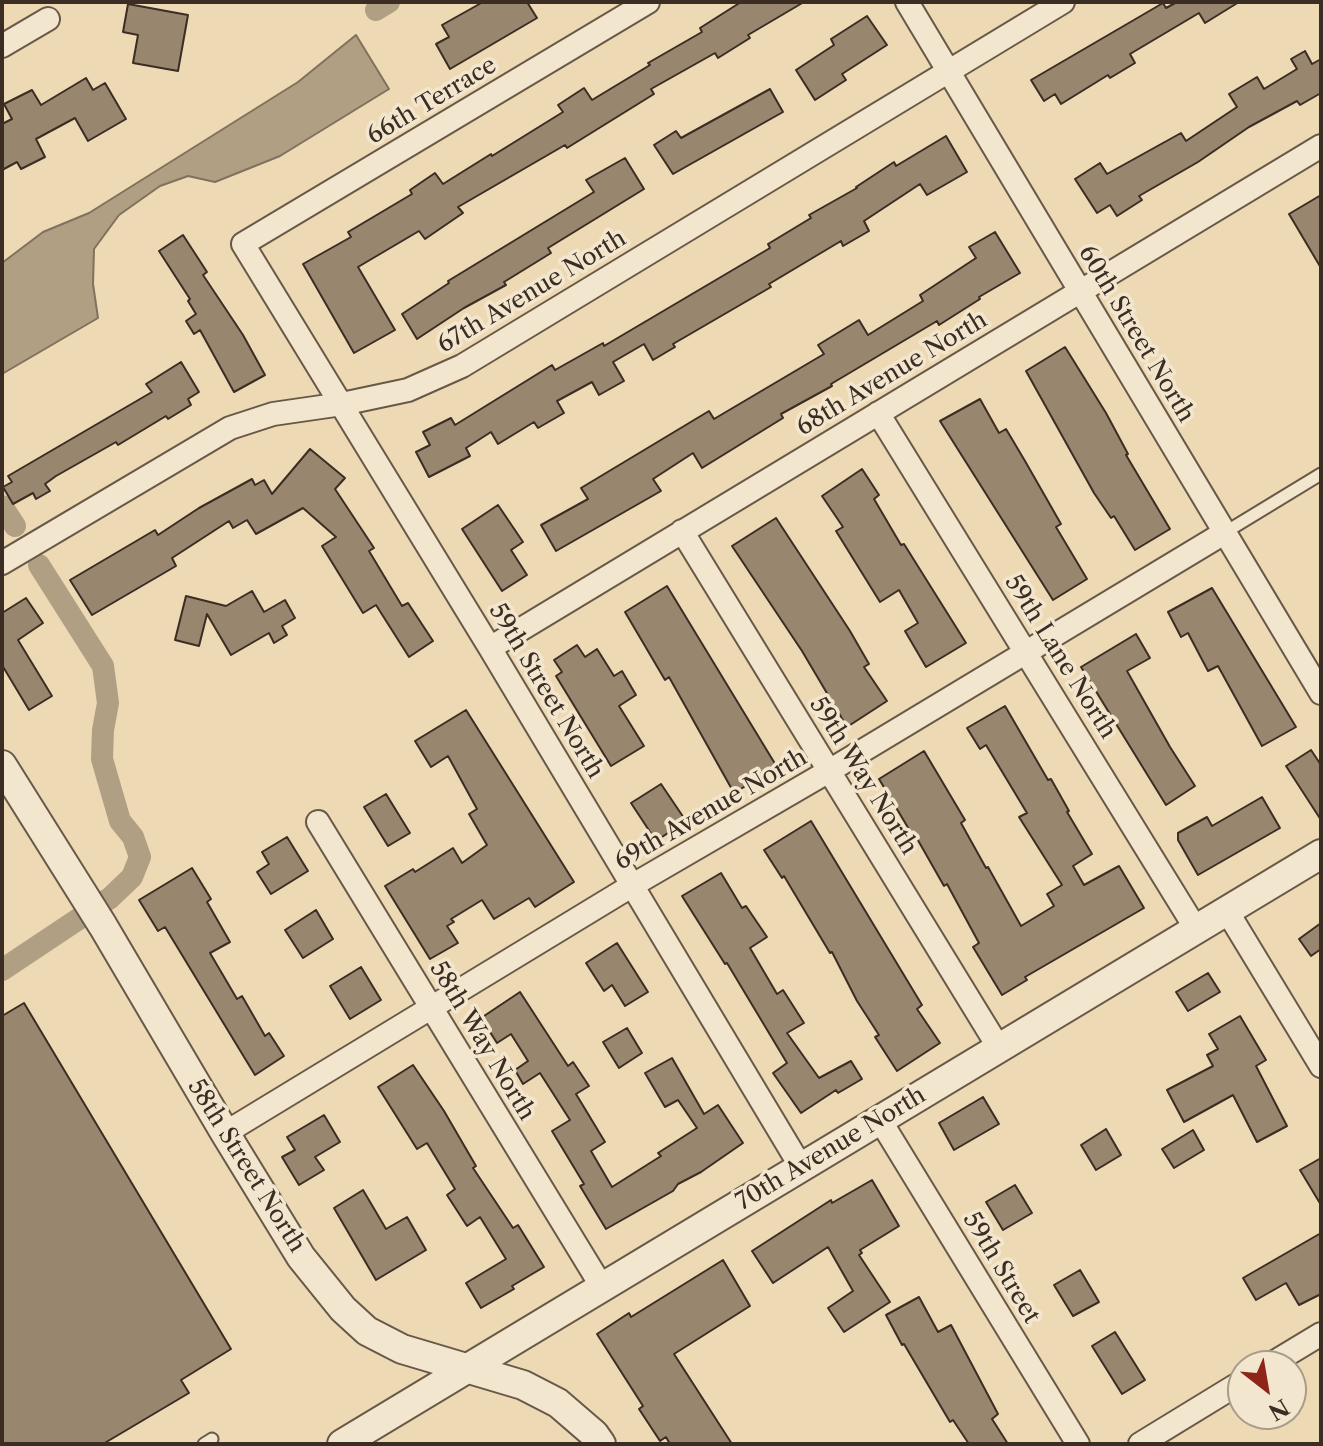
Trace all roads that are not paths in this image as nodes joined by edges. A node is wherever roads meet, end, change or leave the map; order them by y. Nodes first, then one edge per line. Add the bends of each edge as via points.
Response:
1 (648, 2) edge
2 (907, 2) edge
3 (1063, 2) edge
4 (48, 19) dead end
5 (2, 46) edge
6 (948, 71) junction
7 (1321, 146) edge
8 (243, 244) joint
9 (1080, 290) junction
10 (342, 404) junction
11 (878, 413) junction
12 (1320, 475) edge
13 (682, 531) junction
14 (1224, 533) junction
15 (2, 563) edge
16 (490, 648) junction
17 (1027, 652) junction
18 (1321, 693) edge
19 (2, 765) edge
20 (829, 771) junction
21 (318, 822) dead end
22 (1321, 854) edge
23 (633, 885) junction
24 (1227, 911) junction
25 (1196, 929) junction
26 (432, 1009) junction
27 (999, 1048) junction
28 (1321, 1066) edge
29 (880, 1120) junction
30 (225, 1133) junction
31 (801, 1167) junction
32 (602, 1287) junction
33 (1321, 1334) edge
34 (1294, 1350) edge
35 (467, 1368) junction
36 (1227, 1391) edge
37 (342, 1444) edge
38 (601, 1444) edge
39 (1078, 1444) edge
40 (1140, 1444) edge

1 - 8 street, 66th Terrace
2 - 6 street, 60th Street North
3 - 6 street, 67th Avenue North
4 - 5 street
6 - 9 street, 60th Street North
6 - 10 street, 67th Avenue North via 462,366 408,390
7 - 9 street, 68th Avenue North
8 - 10 street, 59th Street North
9 - 11 street, 68th Avenue North
9 - 14 street, 60th Street North
10 - 15 street, 67th Avenue North via 273,414 230,428
10 - 16 street, 59th Street North
11 - 13 street, 68th Avenue North
11 - 17 street, 59th Lane North
12 - 14 lane
13 - 16 street, 68th Avenue North
13 - 20 street, 59th Way North
14 - 17 street, 69th Avenue North
14 - 18 street, 60th Street North
16 - 23 street, 59th Street North
17 - 20 street, 69th Avenue North
17 - 25 street, 59th Lane North
19 - 30 street, 58th Street North
20 - 23 street, 69th Avenue North
20 - 27 street, 59th Way North
21 - 26 street, 58th Way North
22 - 24 street, 70th Avenue North
23 - 26 street, 69th Avenue North
23 - 31 street, 59th Street North
24 - 25 street, 70th Avenue North
24 - 28 street
25 - 27 street, 70th Avenue North
26 - 30 street, 69th Avenue North
26 - 32 street, 58th Way North
27 - 29 street, 70th Avenue North
29 - 31 street, 70th Avenue North
29 - 39 street, 59th Street
30 - 35 street, 58th Street North via 301,1257 343,1309 367,1331 402,1349
31 - 32 street, 70th Avenue North
32 - 35 street, 70th Avenue North
33 - 34 street
35 - 37 street, 70th Avenue North
35 - 38 street, 58th Street North via 523,1385 558,1403
36 - 40 street

